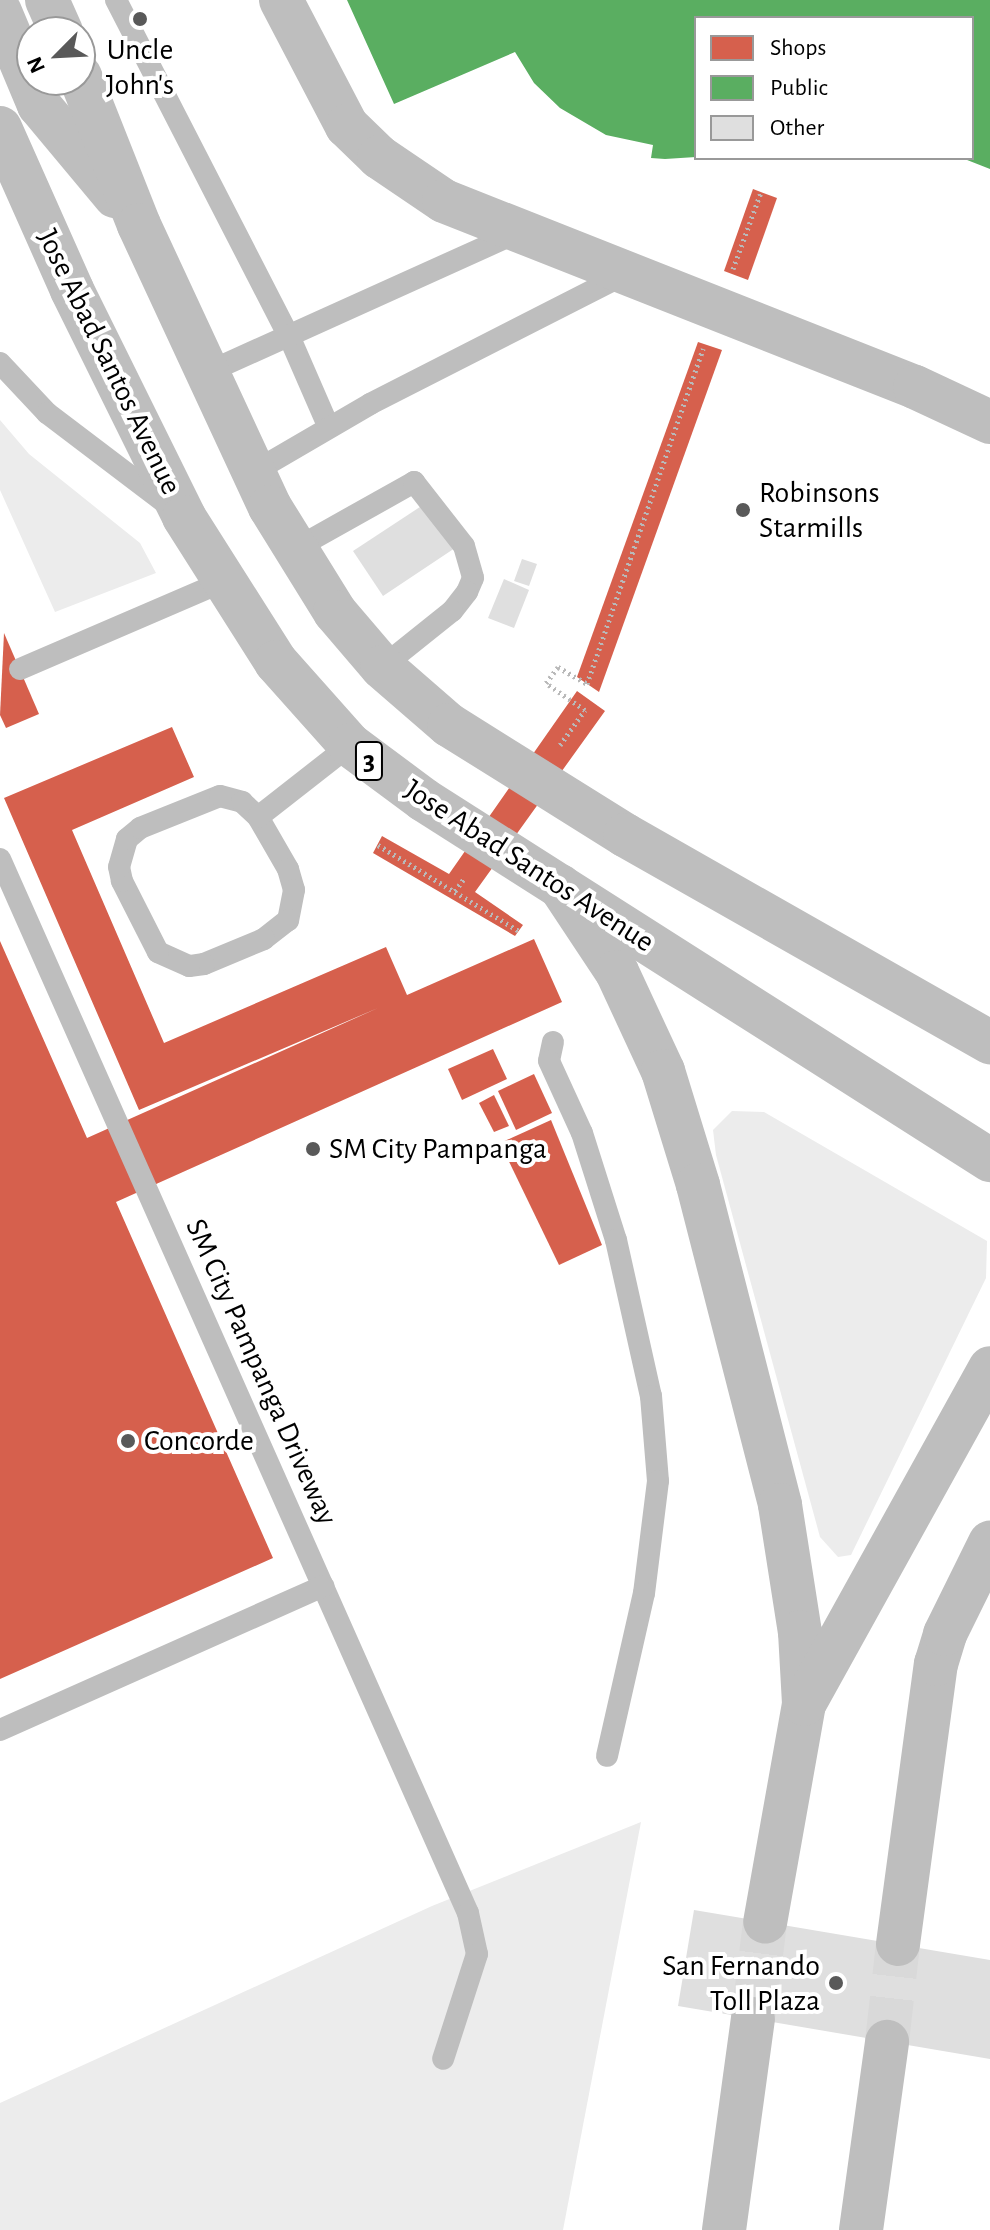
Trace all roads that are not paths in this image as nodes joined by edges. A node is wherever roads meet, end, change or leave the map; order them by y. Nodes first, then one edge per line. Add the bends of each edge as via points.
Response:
1 (116, 0) edge
2 (281, 0) edge
3 (0, 12) edge
4 (88, 96) edge
5 (0, 128) edge
6 (139, 225) junction
7 (524, 230) junction
8 (627, 273) junction
9 (289, 336) junction
10 (0, 363) edge
11 (206, 373) junction
12 (990, 422) edge
13 (329, 428) junction
14 (252, 473) junction
15 (184, 517) junction
16 (293, 550) junction
17 (222, 582) junction
18 (382, 667) junction
19 (20, 669) dead end
20 (350, 745) junction
21 (258, 817) junction
22 (0, 859) edge
23 (560, 886) junction
24 (990, 1041) edge
25 (553, 1042) dead end
26 (990, 1160) edge
27 (990, 1368) edge
28 (990, 1543) edge
29 (323, 1586) junction
30 (974, 1592) edge
31 (804, 1704) junction
32 (0, 1730) edge
33 (607, 1756) dead end
34 (765, 1922) tunnel mouth
35 (898, 1944) tunnel mouth
36 (753, 2019) tunnel mouth
37 (887, 2042) tunnel mouth
38 (443, 2059) dead end
39 (724, 2230) edge
40 (861, 2230) edge

1 - 9 lane
2 - 7 main road via 347,126 379,157 444,201
3 - 6 main road via 39,105
4 - 6 main road
5 - 15 main road, Jose Abad Santos Avenue / 3 via 72,290
6 - 11 main road
7 - 8 main road
7 - 9 lane
8 - 12 main road
8 - 13 lane
9 - 11 lane
9 - 13 lane
10 - 15 lane via 47,413
11 - 14 main road
13 - 14 lane
14 - 16 main road
15 - 17 main road, Jose Abad Santos Avenue / 3
16 - 18 main road via 335,612
16 - 18 lane via 414,482 464,546 473,578 467,592 452,611
17 - 19 lane
17 - 20 main road, Jose Abad Santos Avenue / 3 via 276,662
18 - 24 main road via 449,725 625,835
20 - 21 lane
20 - 23 main road, Jose Abad Santos Avenue / 3 via 411,792
21 - 21 lane via 288,869 294,890 288,920 264,939 204,964 172,962 158,952 122,881 119,867 127,839 140,828 220,796 242,802
22 - 29 lane, SM City Pampanga Driveway
23 - 26 main road, Jose Abad Santos Avenue / 3
23 - 31 main road via 629,994 681,1126 780,1505 800,1632
25 - 33 lane via 549,1061 582,1133 616,1240 651,1396 658,1481 644,1593
27 - 31 main road
28 - 30 main road
29 - 32 lane
29 - 38 lane, SM City Pampanga Driveway via 468,1913 477,1954
30 - 35 main road via 936,1664
31 - 34 main road
36 - 39 main road
37 - 40 main road

